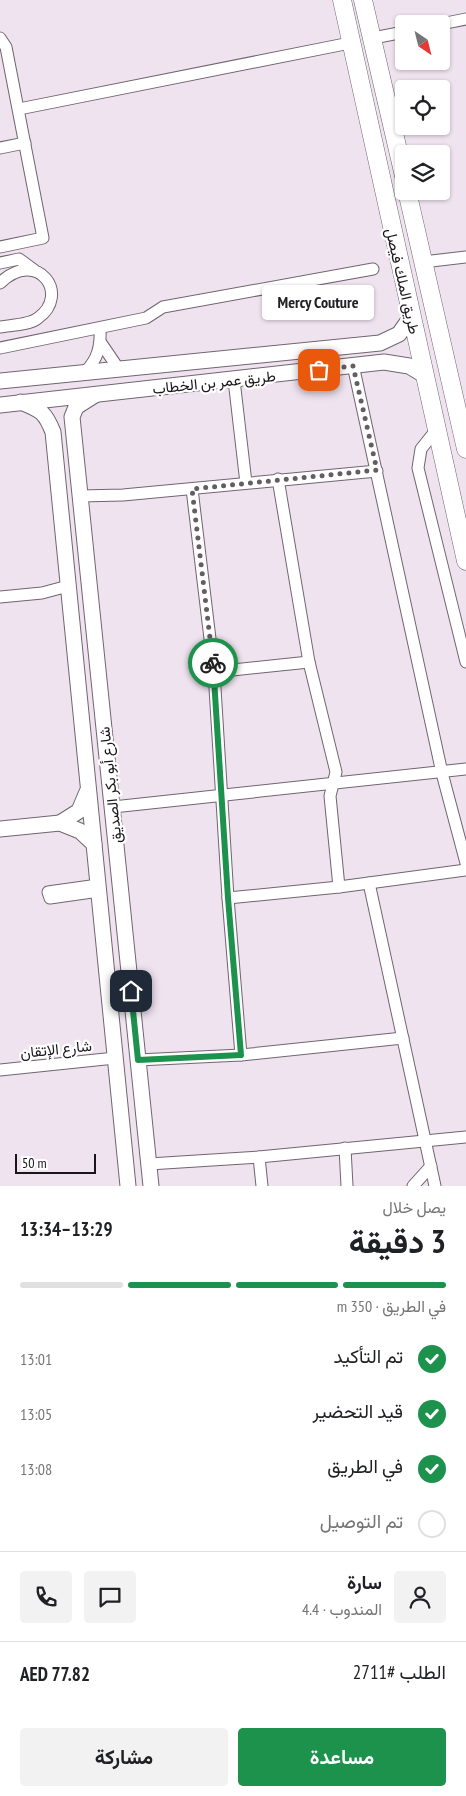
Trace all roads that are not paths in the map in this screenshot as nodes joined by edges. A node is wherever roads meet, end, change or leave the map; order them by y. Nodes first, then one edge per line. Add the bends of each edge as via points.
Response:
1 (342, 0) edge
2 (363, 0) edge
3 (466, 19) edge
4 (450, 22) edge
5 (395, 34) edge
6 (0, 38) edge
7 (373, 38) junction
8 (350, 43) junction
9 (19, 109) junction
10 (25, 143) junction
11 (397, 145) edge
12 (0, 148) edge
13 (409, 200) edge
14 (0, 246) edge
15 (466, 257) edge
16 (423, 262) junction
17 (0, 263) edge
18 (373, 269) dead end
19 (34, 270) junction
20 (0, 283) edge
21 (411, 317) junction
22 (0, 327) edge
23 (100, 328) junction
24 (101, 343) junction
25 (0, 348) edge
26 (265, 354) junction
27 (353, 366) junction
28 (118, 368) junction
29 (85, 372) junction
30 (424, 375) junction
31 (267, 376) junction
32 (234, 380) junction
33 (0, 382) edge
34 (95, 395) junction
35 (21, 402) junction
36 (0, 405) edge
37 (437, 429) junction
38 (466, 449) edge
39 (377, 470) junction
40 (278, 479) junction
41 (246, 483) junction
42 (192, 489) junction
43 (80, 496) junction
44 (466, 561) edge
45 (68, 586) junction
46 (0, 597) edge
47 (74, 640) junction
48 (309, 662) junction
49 (466, 662) edge
50 (214, 672) junction
51 (104, 727) junction
52 (466, 769) edge
53 (442, 774) junction
54 (335, 784) junction
55 (89, 788) junction
56 (221, 795) junction
57 (113, 808) junction
58 (60, 823) junction
59 (0, 829) edge
60 (94, 844) junction
61 (466, 863) edge
62 (466, 870) edge
63 (368, 883) junction
64 (98, 885) junction
65 (338, 887) junction
66 (228, 898) junction
67 (129, 974) junction
68 (403, 1038) junction
69 (241, 1055) junction
70 (116, 1058) junction
71 (138, 1060) junction
72 (0, 1070) edge
73 (466, 1137) edge
74 (425, 1140) junction
75 (344, 1148) junction
76 (259, 1157) junction
77 (149, 1164) junction
78 (431, 1166) junction
79 (127, 1186) edge
80 (151, 1186) edge
81 (262, 1186) edge
82 (347, 1186) edge
83 (413, 1186) edge
84 (436, 1186) edge

1 - 8 main road, طريق الملك فيصل
2 - 7 main road
3 - 4 street
5 - 7 street
6 - 9 street via 6,47
7 - 11 main road
8 - 9 street
8 - 21 main road, طريق الملك فيصل
9 - 10 street
10 - 12 street
10 - 14 street via 43,238
13 - 16 main road, طريق الملك فيصل
15 - 16 street
16 - 38 main road, طريق الملك فيصل
17 - 19 street via 19,259
18 - 23 street via 163,306 146,318
19 - 20 street via 22,270
19 - 22 street via 46,278 52,292 49,308 37,320
21 - 26 street, طريق عمر بن الخطاب via 399,334 387,341
21 - 30 main road, طريق الملك فيصل
23 - 24 street
23 - 25 street
24 - 28 street
24 - 29 street
26 - 28 street, طريق عمر بن الخطاب
26 - 31 street via 273,366
27 - 30 street, طريق عمر بن الخطاب via 393,362
27 - 31 street, طريق عمر بن الخطاب
27 - 39 street
28 - 29 street, طريق عمر بن الخطاب
29 - 33 street, طريق عمر بن الخطاب
30 - 37 main road, طريق الملك فيصل
31 - 32 street, طريق عمر بن الخطاب
32 - 34 street, طريق عمر بن الخطاب
32 - 41 street
34 - 35 street, طريق عمر بن الخطاب
34 - 43 street, شارع أبو بكر الصديق via 76,407 72,417
35 - 36 street, طريق عمر بن الخطاب
35 - 45 street, شارع أبو بكر الصديق via 37,408 46,416 53,432
37 - 44 main road, طريق الملك فيصل
37 - 49 street via 421,449 418,468
39 - 40 street
39 - 53 street
40 - 41 street
40 - 48 street
41 - 42 street
42 - 43 street
42 - 50 street
43 - 51 street, شارع أبو بكر الصديق
45 - 46 street via 42,593
45 - 47 street, شارع أبو بكر الصديق
47 - 51 street via 78,634 85,633 89,638 96,701
47 - 55 street, شارع أبو بكر الصديق
48 - 50 street
48 - 54 street via 336,772
50 - 56 street
51 - 57 street, شارع أبو بكر الصديق
52 - 53 street
53 - 54 street
53 - 61 street
54 - 56 street
54 - 65 street via 330,796
55 - 58 street via 79,811
55 - 60 street, شارع أبو بكر الصديق
56 - 57 street
56 - 66 street
57 - 67 street, شارع أبو بكر الصديق
58 - 59 street
58 - 60 street via 80,831
60 - 64 street, شارع أبو بكر الصديق
62 - 63 street
63 - 65 street
63 - 68 street
64 - 67 street via 109,918 116,980 120,986 126,985
64 - 70 street, شارع أبو بكر الصديق
65 - 66 street
66 - 69 street
67 - 71 street, شارع أبو بكر الصديق
68 - 69 street
68 - 74 street
69 - 71 street
70 - 72 street, شارع الإتقان
70 - 79 street, شارع أبو بكر الصديق
71 - 77 street, شارع أبو بكر الصديق
73 - 74 street
74 - 75 street
74 - 78 street
75 - 76 street
75 - 82 street
76 - 77 street
76 - 81 street
77 - 80 street, شارع أبو بكر الصديق
78 - 83 street
78 - 84 street

